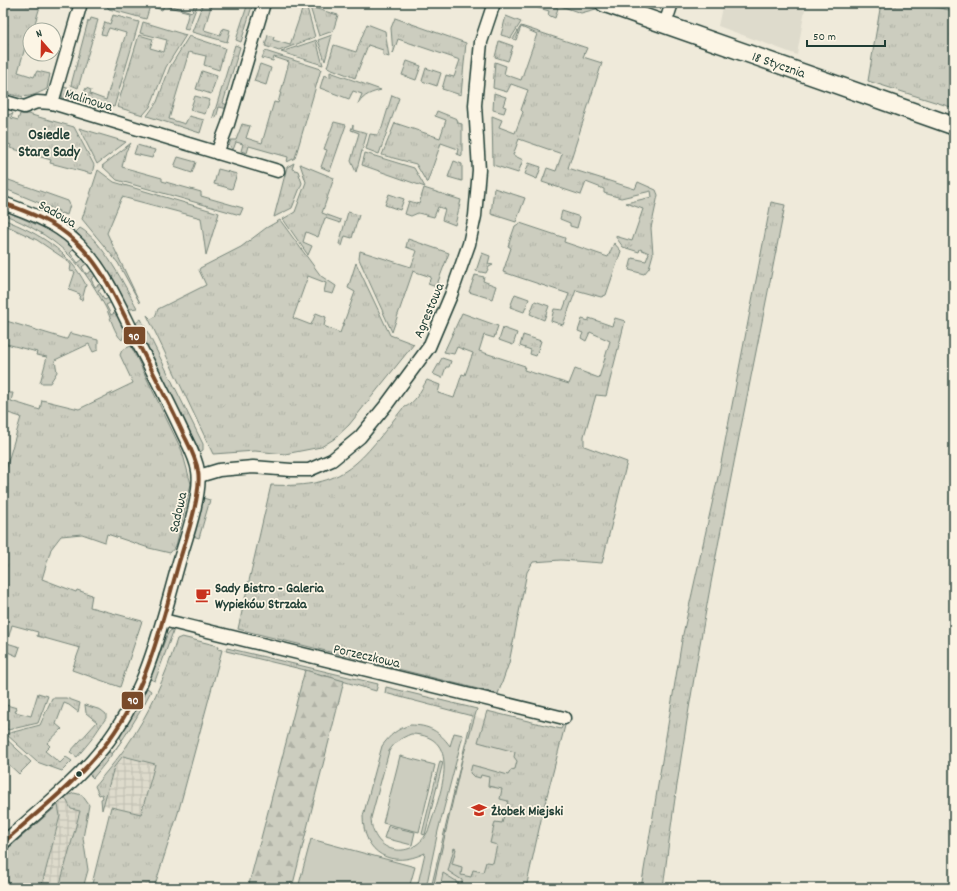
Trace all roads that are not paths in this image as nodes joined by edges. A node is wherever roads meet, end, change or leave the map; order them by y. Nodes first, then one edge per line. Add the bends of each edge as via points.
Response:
1 (81, 3) edge
2 (264, 3) edge
3 (494, 3) edge
4 (604, 3) edge
5 (672, 3) edge
6 (665, 24) junction
7 (3, 101) edge
8 (52, 103) junction
9 (954, 126) edge
10 (217, 153) junction
11 (278, 171) dead end
12 (3, 203) edge
13 (199, 476) junction
14 (163, 620) junction
15 (564, 718) dead end
16 (3, 843) edge

1 - 8 street, Malinowa
2 - 10 street
3 - 13 street, Agrestowa via 481,42 475,106 479,170 469,244 429,347 360,437 332,460 309,470 253,467 219,470
4 - 6 main road, 18 Stycznia
5 - 6 street
6 - 9 main road, 18 Stycznia
7 - 8 street via 24,107 37,102
8 - 10 street, Malinowa
10 - 11 street, Malinowa
12 - 13 street, Sadowa via 40,218 61,230 76,241 100,270 165,394 192,453
13 - 14 street, Sadowa via 185,544
14 - 15 street, Porzeczkowa
14 - 16 street, Sadowa via 153,656 143,679 111,736 82,771

